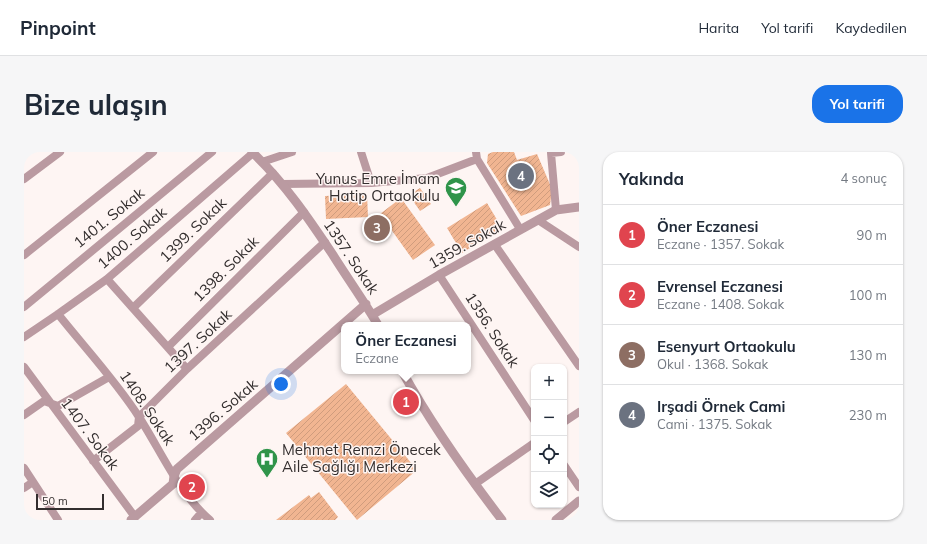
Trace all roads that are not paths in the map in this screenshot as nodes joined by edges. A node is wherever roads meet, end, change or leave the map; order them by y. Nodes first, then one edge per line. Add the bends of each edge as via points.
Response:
1 (60, 152) edge
2 (153, 152) edge
3 (212, 152) edge
4 (252, 152) edge
5 (292, 152) edge
6 (361, 152) edge
7 (561, 152) edge
8 (476, 155) edge
9 (262, 162) junction
10 (273, 173) junction
11 (24, 179) edge
12 (371, 183) junction
13 (282, 184) junction
14 (579, 207) edge
15 (556, 210) junction
16 (304, 212) junction
17 (538, 220) junction
18 (520, 229) junction
19 (325, 242) junction
20 (495, 245) junction
21 (579, 247) edge
22 (24, 255) edge
23 (439, 275) junction
24 (107, 279) junction
25 (366, 304) junction
26 (24, 307) edge
27 (133, 308) junction
28 (58, 314) junction
29 (372, 315) junction
30 (345, 322) edge
31 (376, 322) edge
32 (470, 322) edge
33 (471, 324) edge
34 (341, 326) edge
35 (24, 336) edge
36 (168, 347) junction
37 (579, 366) edge
38 (24, 367) edge
39 (187, 369) junction
40 (404, 374) edge
41 (109, 377) junction
42 (49, 402) junction
43 (579, 412) edge
44 (24, 415) edge
45 (531, 415) edge
46 (139, 417) junction
47 (567, 420) edge
48 (531, 445) edge
49 (93, 461) junction
50 (24, 468) edge
51 (567, 469) edge
52 (174, 476) junction
53 (33, 482) junction
54 (474, 484) junction
55 (579, 487) edge
56 (24, 488) edge
57 (579, 501) edge
58 (201, 513) junction
59 (133, 518) edge
60 (58, 520) edge
61 (195, 520) edge
62 (210, 520) edge
63 (502, 520) edge
64 (556, 520) edge

1 - 11 street
2 - 22 street
3 - 26 street, 1401. Sokak
4 - 9 street, 1357. Sokak
4 - 24 street, 1400. Sokak
5 - 9 street
6 - 12 street
7 - 15 street via 551,153
8 - 12 street via 427,178
8 - 18 street
9 - 10 street, 1357. Sokak
10 - 13 street, 1357. Sokak
10 - 27 street, 1399. Sokak
12 - 13 street
13 - 16 street, 1357. Sokak
14 - 15 street, 1359. Sokak
15 - 17 street, 1359. Sokak
16 - 19 street, 1357. Sokak
16 - 36 street, 1398. Sokak
17 - 18 street, 1359. Sokak
17 - 21 street
18 - 20 street, 1359. Sokak
19 - 25 street, 1357. Sokak
19 - 39 street, 1397. Sokak
20 - 23 street, 1359. Sokak
20 - 37 street
23 - 29 street, 1359. Sokak
23 - 32 street, 1356. Sokak
24 - 27 street
24 - 28 street, 1400. Sokak
25 - 29 street, 1357. Sokak
25 - 30 street, 1396. Sokak
27 - 36 street
28 - 35 street, 1400. Sokak
28 - 41 street, 1408. Sokak
29 - 31 street, 1357. Sokak
33 - 45 street, 1356. Sokak
34 - 52 street, 1396. Sokak via 177,469
36 - 39 street
38 - 42 street, 1407. Sokak
39 - 46 street, 1397. Sokak
40 - 54 street via 437,430
41 - 42 street via 58,406
41 - 46 street, 1408. Sokak
42 - 44 street via 44,401
42 - 49 street, 1407. Sokak
43 - 47 street
46 - 49 street, 1397. Sokak via 138,426
46 - 52 street, 1408. Sokak
48 - 54 street
49 - 59 street, 1407. Sokak
50 - 53 street
51 - 55 street
52 - 58 street, 1408. Sokak
52 - 59 street, 1396. Sokak via 174,484
53 - 56 street
53 - 60 street
54 - 63 street
57 - 64 street
58 - 61 street
58 - 62 street, 1408. Sokak

